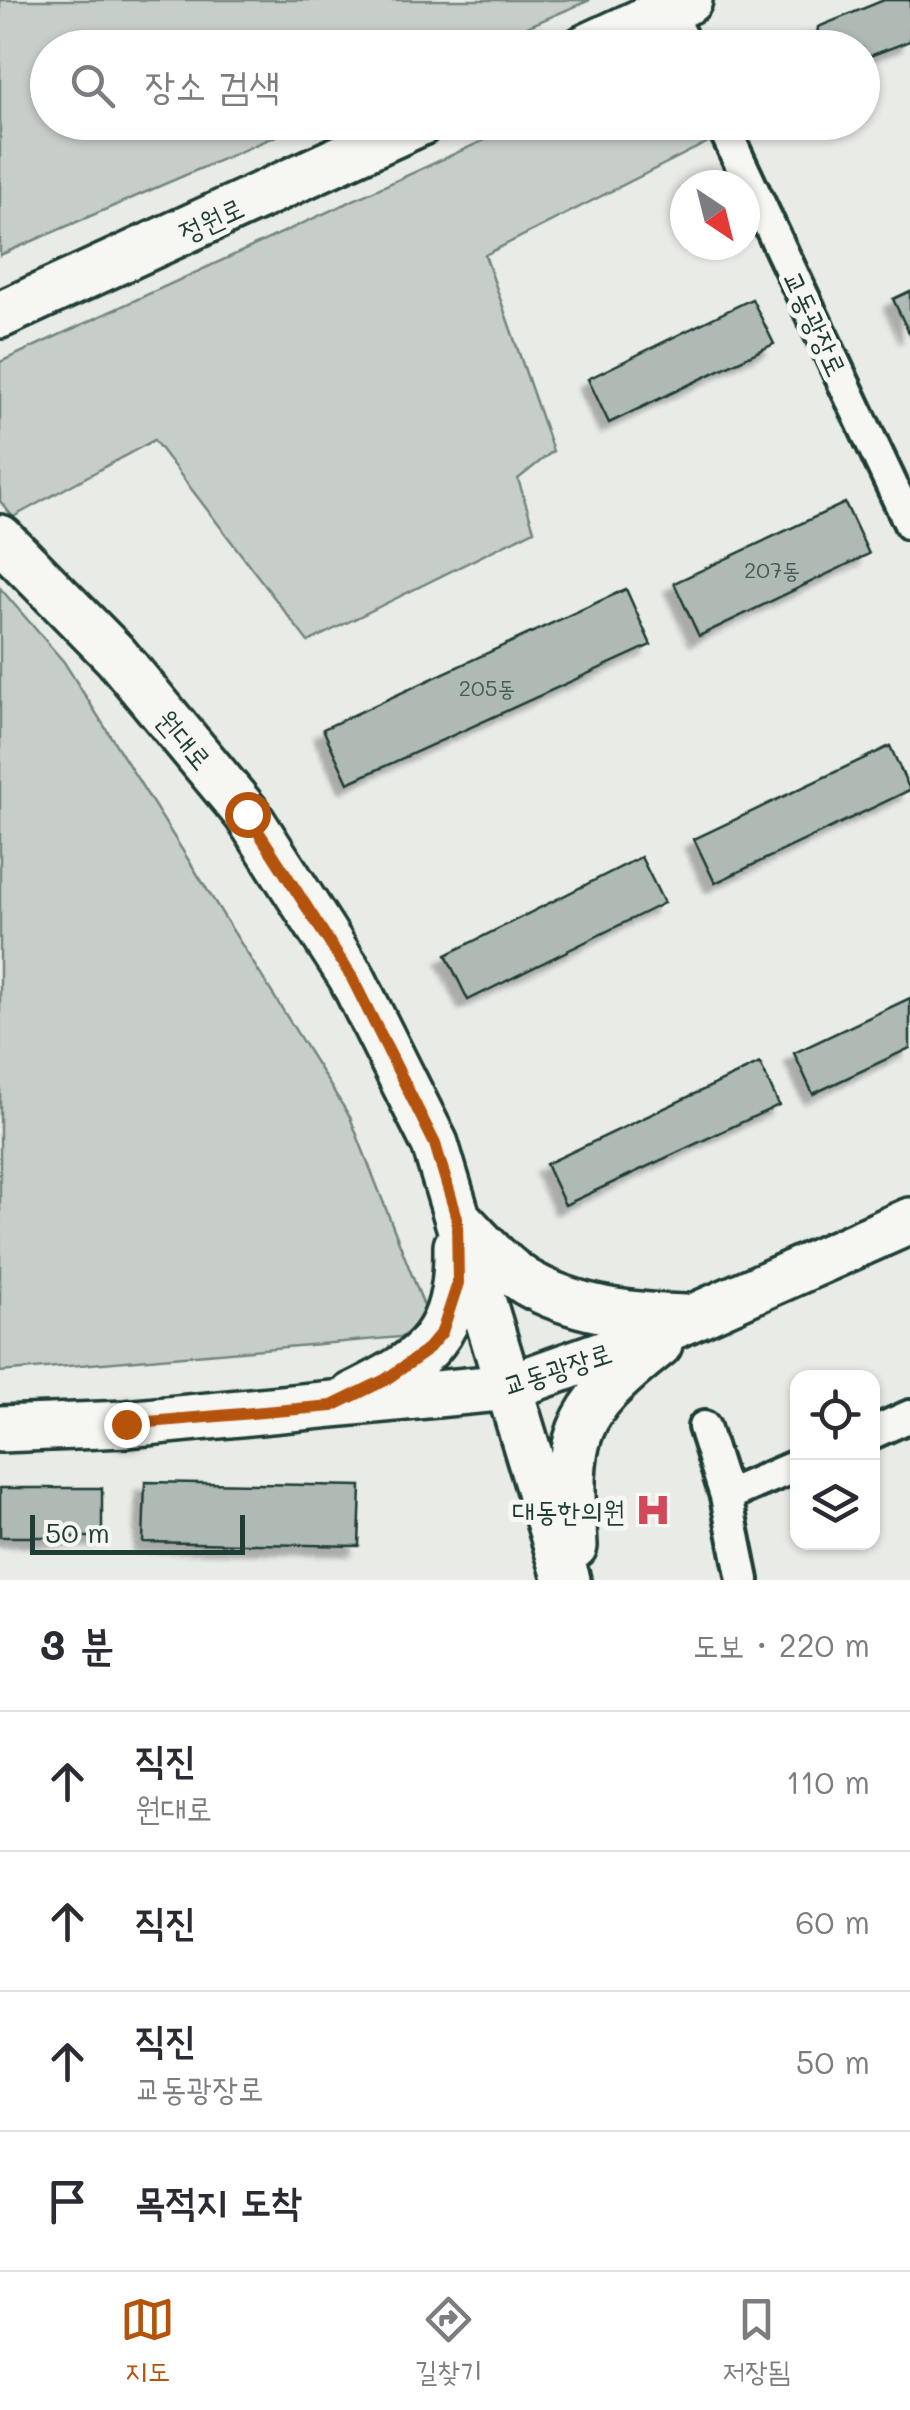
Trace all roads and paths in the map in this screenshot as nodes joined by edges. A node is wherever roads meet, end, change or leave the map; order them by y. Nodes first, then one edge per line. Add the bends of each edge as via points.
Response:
1 (681, 19) edge
2 (645, 30) edge
3 (383, 140) edge
4 (729, 140) edge
5 (0, 315) edge
6 (910, 524) edge
7 (0, 538) edge
8 (457, 1218) junction
9 (910, 1221) edge
10 (692, 1318) junction
11 (509, 1387) junction
12 (332, 1406) junction
13 (910, 1416) edge
14 (704, 1427) dead end
15 (0, 1429) edge
16 (880, 1429) edge
17 (790, 1468) edge
18 (726, 1496) junction
19 (566, 1580) edge
20 (578, 1580) edge
21 (743, 1580) edge

1 - 2 street
3 - 5 street, 정원로
4 - 6 street, 교동광장로
7 - 8 street, 원대로 via 116,656 247,814 351,976 435,1144
8 - 10 street via 526,1282 598,1309
8 - 11 street, 원대로
8 - 12 street via 458,1283 442,1332 385,1380
9 - 10 street, 교동광장로
10 - 11 street, 교동광장로
10 - 20 street via 606,1391 576,1434 571,1492
11 - 12 street, 교동광장로
11 - 19 street, 원대로
12 - 15 street, 교동광장로
13 - 16 street
14 - 18 street
17 - 18 street
18 - 21 street

